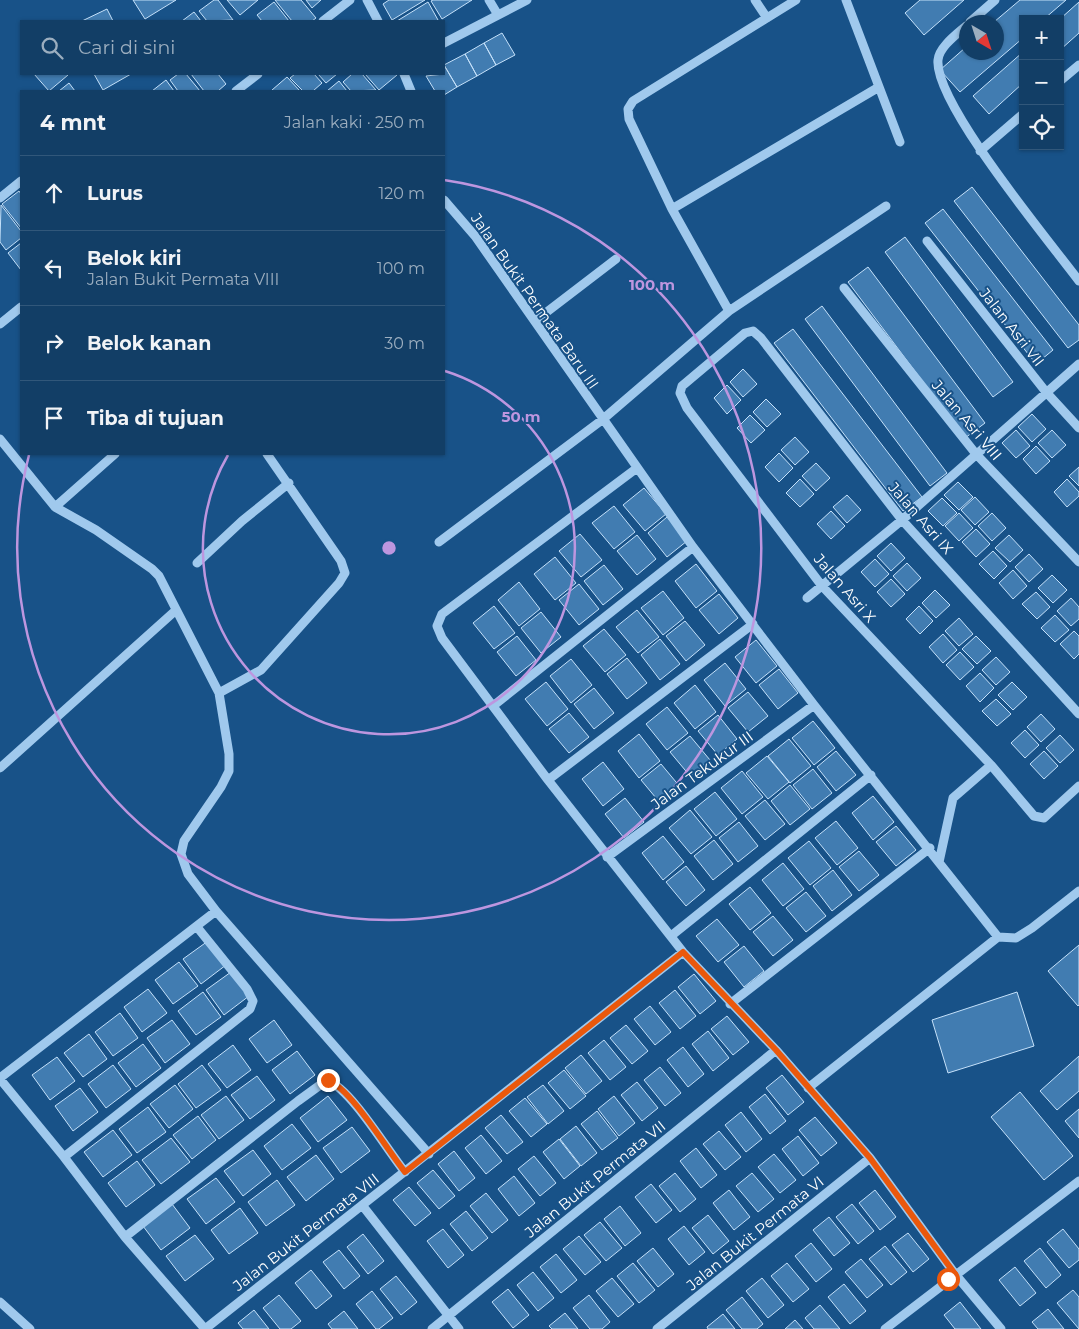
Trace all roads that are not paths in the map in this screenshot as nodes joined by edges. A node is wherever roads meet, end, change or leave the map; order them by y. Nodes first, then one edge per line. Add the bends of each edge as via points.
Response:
1 (350, 0) edge
2 (367, 0) edge
3 (489, 0) edge
4 (528, 0) edge
5 (754, 0) edge
6 (796, 0) edge
7 (846, 0) edge
8 (994, 0) edge
9 (498, 15) junction
10 (978, 15) edge
11 (767, 18) junction
12 (324, 20) edge
13 (377, 20) edge
14 (959, 33) edge
15 (445, 42) edge
16 (1079, 65) edge
17 (257, 75) edge
18 (404, 75) edge
19 (1064, 78) edge
20 (879, 87) junction
21 (237, 90) edge
22 (411, 90) edge
23 (1019, 117) edge
24 (900, 142) dead end
25 (980, 151) junction
26 (20, 182) edge
27 (0, 198) edge
28 (445, 201) edge
29 (886, 206) dead end
30 (672, 209) junction
31 (927, 241) dead end
32 (616, 259) dead end
33 (1079, 281) edge
34 (844, 288) dead end
35 (20, 308) edge
36 (729, 311) junction
37 (535, 320) junction
38 (0, 324) edge
39 (753, 331) joint
40 (1079, 364) edge
41 (1046, 392) junction
42 (602, 420) junction
43 (1079, 428) edge
44 (0, 439) edge
45 (976, 454) junction
46 (114, 455) edge
47 (268, 455) edge
48 (637, 468) junction
49 (289, 483) junction
50 (55, 506) junction
51 (902, 520) junction
52 (440, 542) dead end
53 (693, 547) junction
54 (1079, 562) edge
55 (197, 563) dead end
56 (822, 586) junction
57 (808, 598) dead end
58 (175, 611) junction
59 (753, 624) junction
60 (219, 693) junction
61 (814, 705) junction
62 (493, 706) junction
63 (1079, 714) edge
64 (990, 765) junction
65 (0, 768) edge
66 (871, 775) junction
67 (548, 780) junction
68 (1079, 786) edge
69 (930, 848) junction
70 (607, 857) junction
71 (939, 862) junction
72 (1079, 892) edge
73 (216, 911) junction
74 (197, 927) junction
75 (671, 936) junction
76 (998, 938) junction
77 (683, 952) junction
78 (730, 1004) junction
79 (776, 1050) junction
80 (0, 1079) edge
81 (808, 1088) junction
82 (429, 1154) junction
83 (64, 1157) junction
84 (870, 1158) junction
85 (405, 1172) junction
86 (1079, 1181) edge
87 (362, 1204) junction
88 (125, 1237) junction
89 (955, 1274) junction
90 (0, 1302) edge
91 (449, 1316) junction
92 (30, 1329) edge
93 (205, 1329) edge
94 (432, 1329) edge
95 (459, 1329) edge
96 (657, 1329) edge
97 (885, 1329) edge
98 (1000, 1329) edge

1 - 12 street
2 - 13 street
3 - 9 street
4 - 9 street
5 - 11 street
6 - 11 street
7 - 20 street
8 - 10 street
9 - 15 street
11 - 30 street via 633,101 628,110 629,119
14 - 25 street via 938,57 938,69 942,83
16 - 19 street
17 - 21 street
18 - 22 street
20 - 24 street
20 - 30 street
23 - 25 street
25 - 33 street
26 - 27 street
28 - 37 street, Jalan Bukit Permata Baru III via 476,236
29 - 36 street
30 - 36 street
31 - 41 street, Jalan Asri VII
32 - 37 street
34 - 45 street, Jalan Asri VIII
35 - 38 street
36 - 42 street
37 - 42 street, Jalan Bukit Permata Baru III
39 - 51 street, Jalan Asri IX via 762,338
39 - 56 street, Jalan Asri X via 745,333 682,386 682,399
40 - 41 street
41 - 43 street, Jalan Asri VII
41 - 45 street
42 - 48 street, Jalan Bukit Permata Baru III
42 - 52 street
44 - 50 street
45 - 51 street
45 - 54 street, Jalan Asri VIII
46 - 50 street
47 - 49 street
48 - 53 street, Jalan Bukit Permata Baru III
48 - 62 street via 442,614 437,626 442,638
49 - 55 street
49 - 60 street via 341,561 345,573 340,583 261,670
50 - 58 street via 152,569
51 - 56 street
51 - 63 street, Jalan Asri IX
53 - 59 street, Jalan Bukit Permata Baru III
53 - 62 street
56 - 57 street
56 - 64 street, Jalan Asri X
58 - 60 street
58 - 65 street
59 - 61 street, Jalan Bukit Permata Baru III
59 - 67 street
60 - 73 street via 229,771 184,841 181,854 188,874
61 - 66 street, Jalan Bukit Permata Baru III
61 - 70 street, Jalan Tekukur III
62 - 67 street
64 - 68 street, Jalan Asri X via 1034,816 1044,818 1049,815
64 - 71 street via 953,798
66 - 69 street, Jalan Bukit Permata Baru III
66 - 75 street
67 - 70 street
69 - 71 street, Jalan Bukit Permata Baru III
69 - 78 street
70 - 75 street
71 - 76 street, Jalan Bukit Permata Baru III
72 - 76 street via 1016,938
73 - 74 street
73 - 82 street
74 - 80 street
74 - 83 street via 247,989 253,1001 250,1009
75 - 77 street
76 - 81 street
77 - 78 street
77 - 82 street, Jalan Bukit Permata VIII
78 - 79 street
79 - 81 street
79 - 91 street, Jalan Bukit Permata VII
80 - 83 street
81 - 84 street
82 - 85 street, Jalan Bukit Permata VIII
83 - 88 street
84 - 89 street
84 - 96 street, Jalan Bukit Permata VI
85 - 87 street, Jalan Bukit Permata VIII
85 - 88 street via 350,1098 328,1080
86 - 89 street
87 - 91 street
87 - 93 street, Jalan Bukit Permata VIII
88 - 93 street
89 - 97 street
89 - 98 street
90 - 92 street
91 - 94 street, Jalan Bukit Permata VII
91 - 95 street

